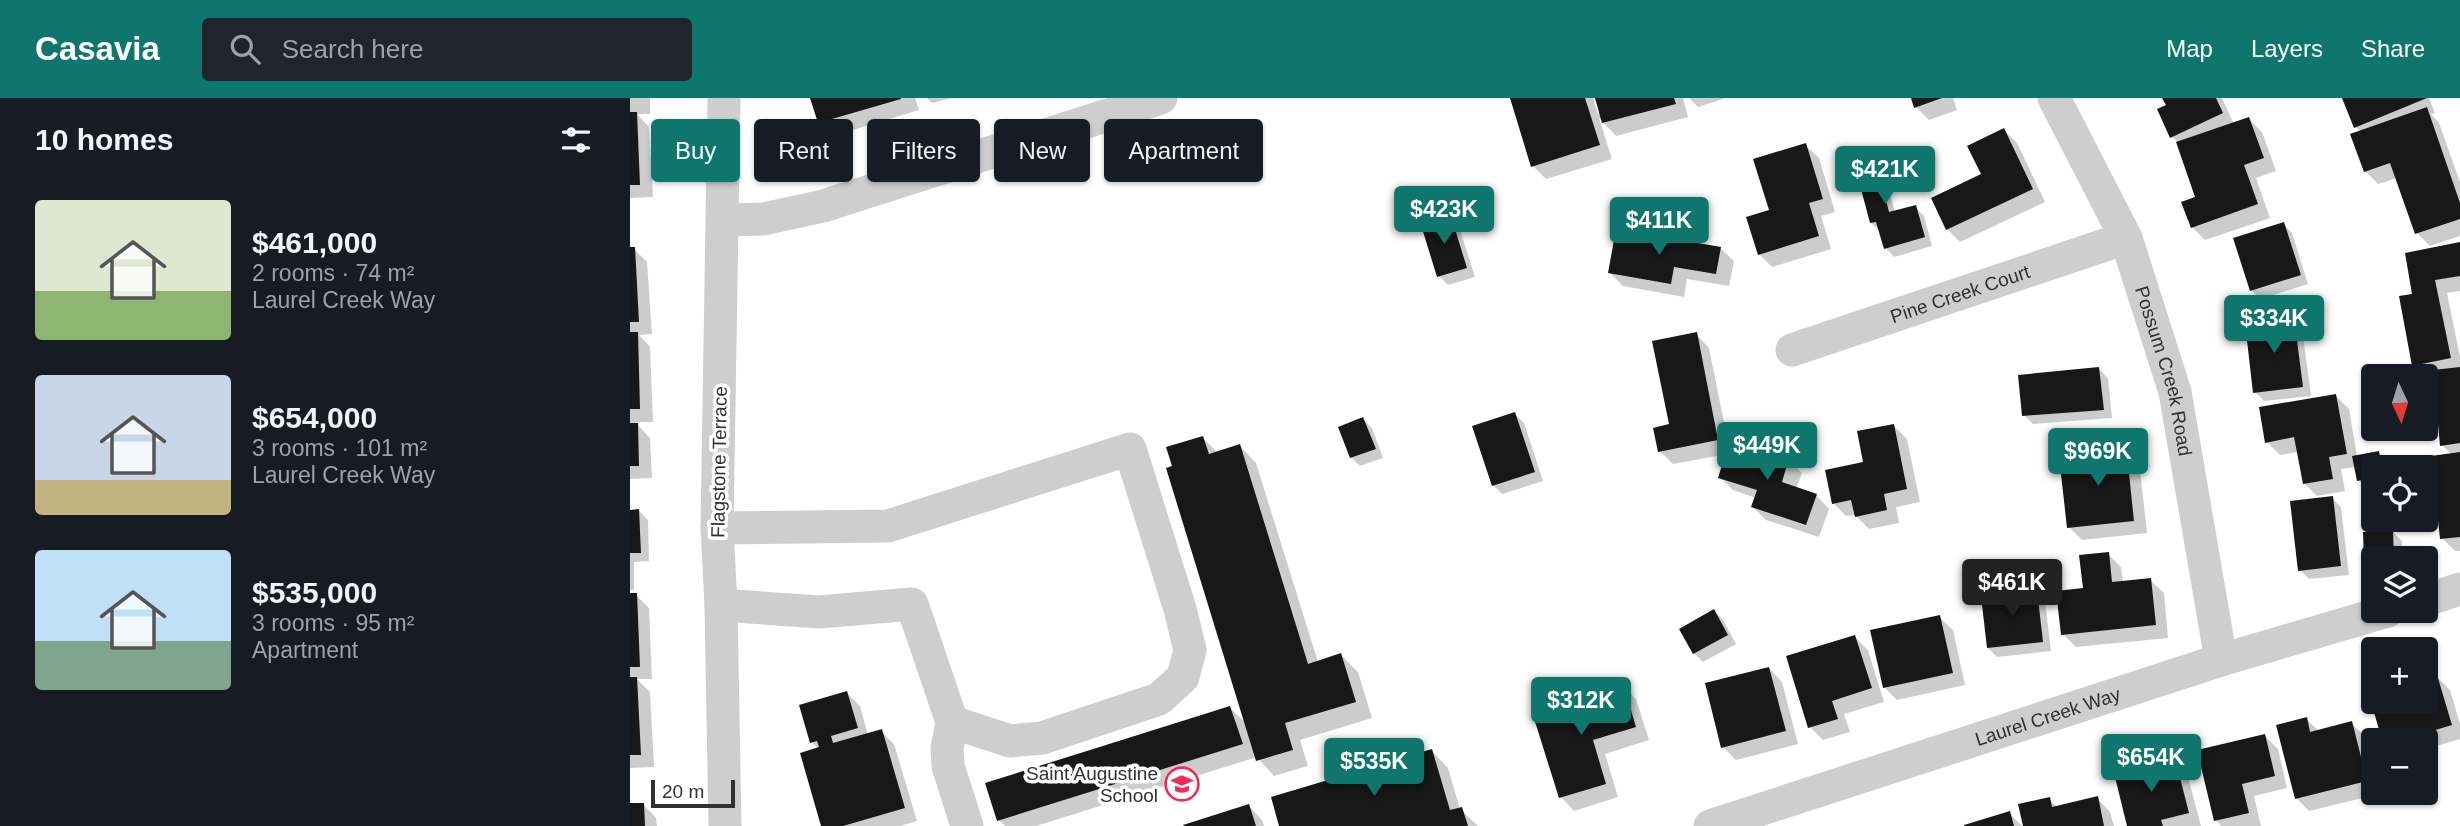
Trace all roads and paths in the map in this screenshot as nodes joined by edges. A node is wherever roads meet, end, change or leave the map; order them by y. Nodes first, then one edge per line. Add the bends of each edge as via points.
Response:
1 (724, 98) edge
2 (1161, 98) edge
3 (2054, 98) edge
4 (723, 220) junction
5 (2126, 237) junction
6 (1792, 350) dead end
7 (717, 528) junction
8 (2460, 589) edge
9 (2438, 596) edge
10 (721, 605) junction
11 (2361, 619) edge
12 (2221, 660) junction
13 (952, 722) junction
14 (725, 826) edge
15 (967, 826) edge
16 (1710, 826) edge

1 - 4 street, Flagstone Terrace
2 - 4 street via 823,206 764,219
3 - 5 street, Possum Creek Road
4 - 7 street, Flagstone Terrace
5 - 6 street, Pine Creek Court
5 - 12 street, Possum Creek Road via 2175,392
7 - 10 street, Flagstone Terrace
7 - 13 street via 888,526 1130,449 1190,650 1183,677 1159,699 1042,738 1010,741
8 - 9 street
10 - 13 street via 818,612 912,604
10 - 14 street, Flagstone Terrace
11 - 12 street, Laurel Creek Way
12 - 16 street, Laurel Creek Way
13 - 15 street via 948,766

